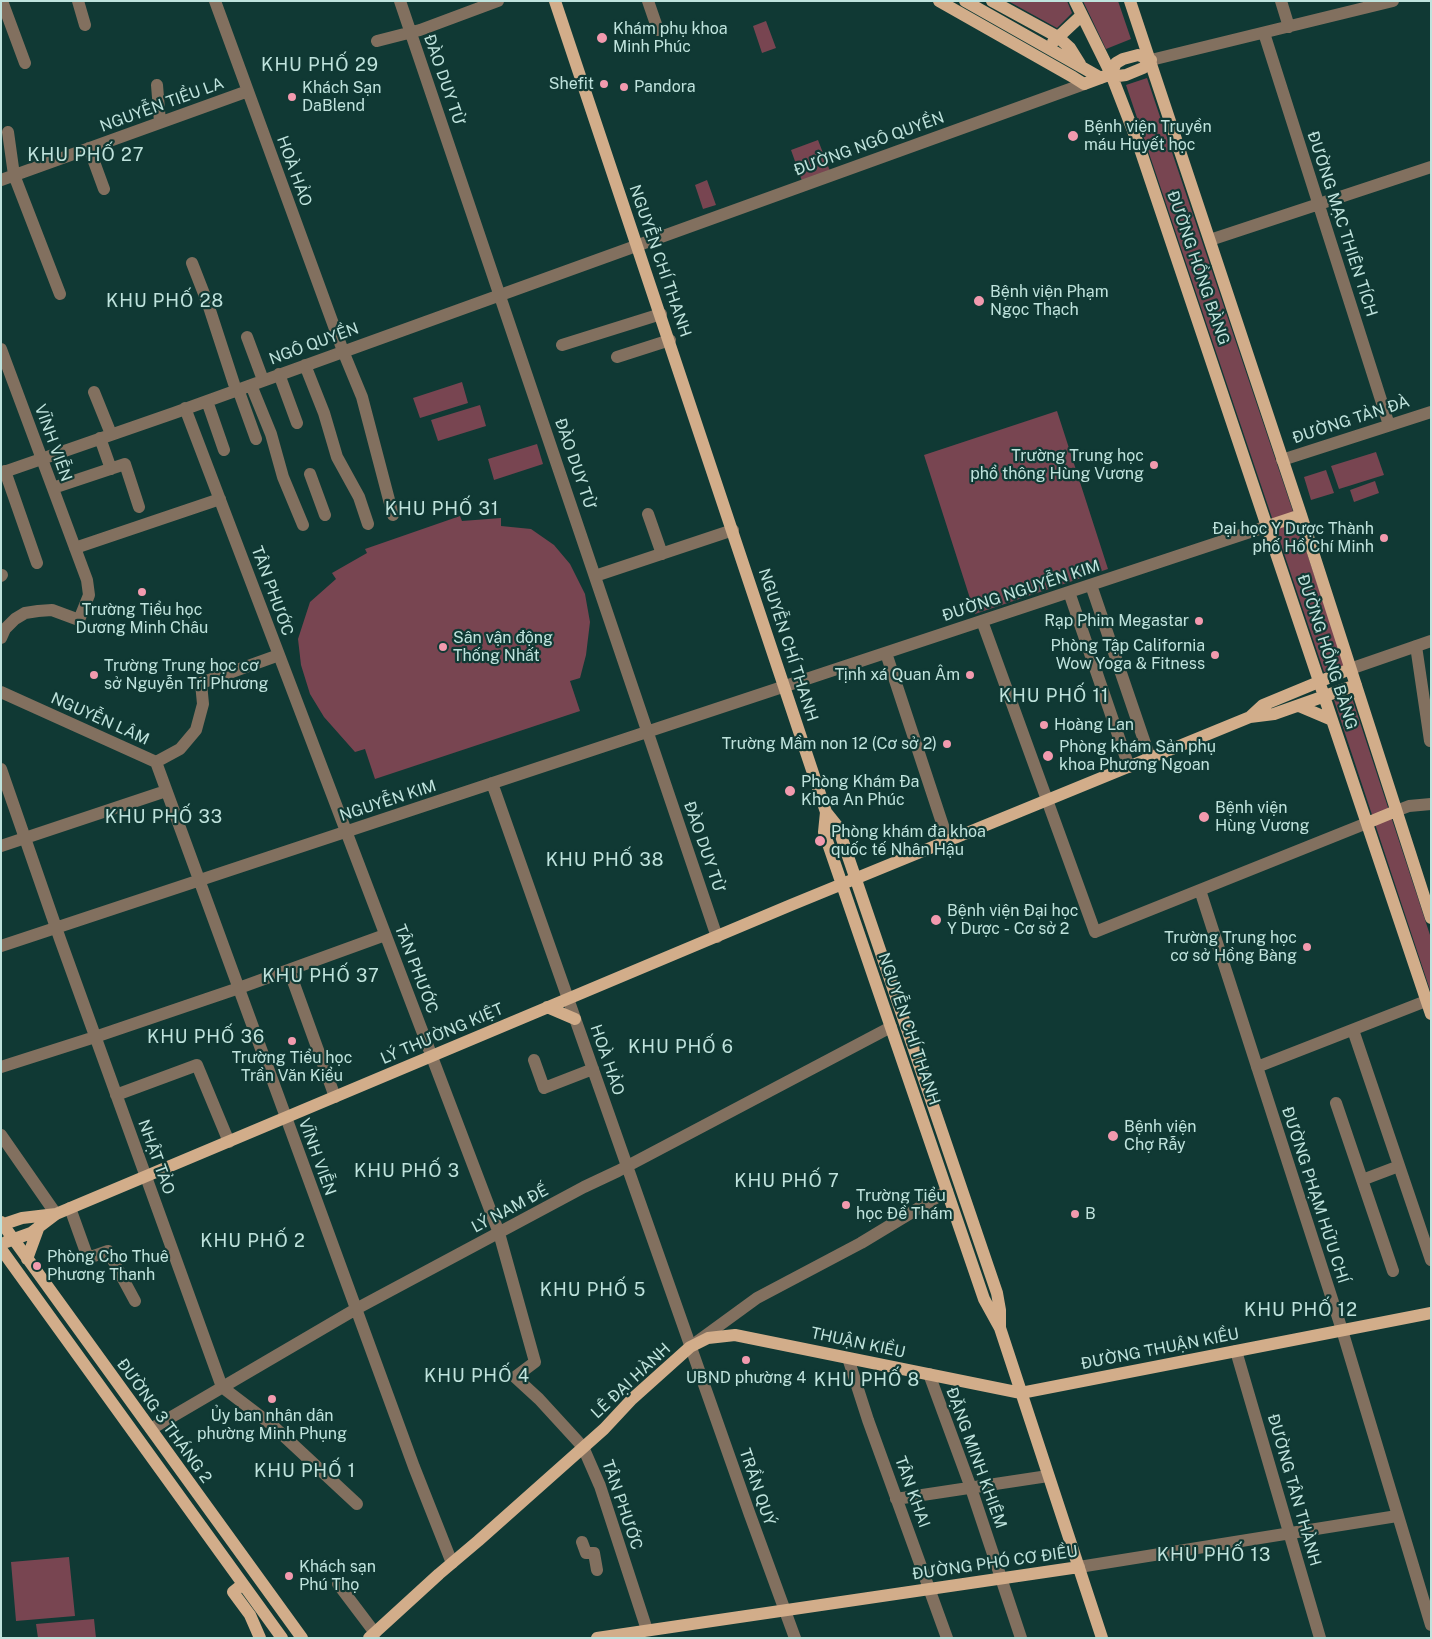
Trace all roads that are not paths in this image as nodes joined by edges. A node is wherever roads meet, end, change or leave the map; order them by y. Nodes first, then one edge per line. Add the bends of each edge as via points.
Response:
1 (2, 1) edge
2 (78, 1) edge
3 (215, 1) edge
4 (400, 1) edge
5 (498, 1) edge
6 (555, 1) edge
7 (648, 1) edge
8 (939, 1) edge
9 (966, 1) edge
10 (992, 1) edge
11 (1075, 1) edge
12 (1130, 1) edge
13 (1280, 1) edge
14 (1393, 1) edge
15 (953, 4) edge
16 (1082, 15) junction
17 (85, 25) dead end
18 (1289, 27) junction
19 (658, 30) dead end
20 (410, 33) junction
21 (1264, 33) junction
22 (1058, 37) junction
23 (377, 41) dead end
24 (1048, 47) junction
25 (1151, 60) junction
26 (25, 63) dead end
27 (1080, 65) junction
28 (1106, 76) junction
29 (1084, 84) junction
30 (157, 85) dead end
31 (248, 91) junction
32 (160, 122) junction
33 (8, 132) dead end
34 (89, 148) junction
35 (1431, 167) edge
36 (14, 175) junction
37 (1, 180) edge
38 (104, 190) dead end
39 (1319, 204) junction
40 (1210, 240) junction
41 (638, 245) junction
42 (192, 263) dead end
43 (60, 294) dead end
44 (500, 294) junction
45 (661, 314) junction
46 (247, 337) dead end
47 (670, 340) junction
48 (562, 345) dead end
49 (1, 349) edge
50 (343, 351) junction
51 (616, 357) dead end
52 (305, 365) junction
53 (279, 374) junction
54 (257, 383) junction
55 (237, 390) junction
56 (94, 392) dead end
57 (207, 401) junction
58 (185, 408) junction
59 (1431, 412) edge
60 (297, 423) dead end
61 (1389, 425) junction
62 (105, 437) junction
63 (256, 439) dead end
64 (224, 450) dead end
65 (42, 459) junction
66 (1282, 460) junction
67 (111, 469) junction
68 (3, 472) edge
69 (310, 474) dead end
70 (53, 488) junction
71 (220, 500) junction
72 (139, 507) dead end
73 (648, 514) dead end
74 (326, 515) dead end
75 (393, 515) dead end
76 (1301, 515) junction
77 (368, 524) dead end
78 (303, 525) dead end
79 (1268, 526) junction
80 (733, 530) junction
81 (75, 548) junction
82 (662, 554) junction
83 (37, 563) dead end
84 (595, 576) junction
85 (1091, 585) junction
86 (1069, 592) junction
87 (982, 621) junction
88 (1, 638) edge
89 (1431, 641) edge
90 (1416, 646) junction
91 (886, 653) junction
92 (279, 656) junction
93 (1350, 669) junction
94 (1319, 682) junction
95 (785, 686) junction
96 (1356, 686) junction
97 (1, 692) edge
98 (1324, 697) junction
99 (1299, 706) junction
100 (1250, 717) junction
101 (1332, 720) junction
102 (648, 732) junction
103 (1430, 741) edge
104 (1150, 758) junction
105 (156, 762) junction
106 (1129, 767) junction
107 (2, 773) edge
108 (492, 783) junction
109 (166, 791) junction
110 (1047, 800) junction
111 (1431, 804) edge
112 (1396, 811) junction
113 (826, 812) junction
114 (1367, 823) junction
115 (346, 832) junction
116 (25, 838) junction
117 (948, 841) junction
118 (1, 846) edge
119 (856, 879) junction
120 (199, 880) junction
121 (842, 884) junction
122 (1200, 890) junction
123 (1431, 918) edge
124 (56, 928) junction
125 (385, 935) junction
126 (717, 937) junction
127 (1, 946) edge
128 (288, 970) junction
129 (238, 988) junction
130 (568, 999) junction
131 (1428, 1000) edge
132 (547, 1007) junction
133 (1431, 1014) edge
134 (575, 1019) junction
135 (904, 1020) junction
136 (891, 1027) junction
137 (1353, 1030) junction
138 (95, 1037) junction
139 (432, 1057) junction
140 (534, 1060) dead end
141 (920, 1065) junction
142 (1, 1067) edge
143 (1257, 1067) junction
144 (593, 1070) junction
145 (905, 1070) junction
146 (116, 1095) junction
147 (335, 1097) junction
148 (1336, 1103) dead end
149 (286, 1118) junction
150 (1, 1134) edge
151 (229, 1142) junction
152 (627, 1166) junction
153 (1399, 1166) junction
154 (146, 1176) junction
155 (1362, 1180) junction
156 (960, 1183) junction
157 (947, 1191) junction
158 (968, 1207) junction
159 (70, 1208) junction
160 (954, 1212) junction
161 (56, 1214) junction
162 (2, 1223) edge
163 (38, 1228) junction
164 (499, 1233) junction
165 (7, 1241) edge
166 (1, 1249) edge
167 (27, 1259) junction
168 (1431, 1260) edge
169 (6, 1261) edge
170 (1393, 1271) dead end
171 (135, 1300) dead end
172 (356, 1309) junction
173 (1428, 1315) edge
174 (1000, 1328) junction
175 (1342, 1330) junction
176 (690, 1347) junction
177 (1236, 1351) junction
178 (848, 1358) junction
179 (929, 1374) junction
180 (222, 1387) junction
181 (1021, 1393) junction
182 (150, 1429) junction
183 (583, 1448) junction
184 (1048, 1476) junction
185 (971, 1488) junction
186 (896, 1498) junction
187 (357, 1504) dead end
188 (1397, 1516) junction
189 (1290, 1534) junction
190 (582, 1542) dead end
191 (452, 1563) junction
192 (1079, 1567) junction
193 (597, 1570) dead end
194 (1001, 1578) junction
195 (243, 1584) junction
196 (338, 1584) dead end
197 (929, 1589) junction
198 (784, 1610) junction
199 (1431, 1625) edge
200 (647, 1630) junction
201 (372, 1636) edge
202 (260, 1638) edge
203 (282, 1638) edge
204 (302, 1638) edge
205 (597, 1638) edge
206 (795, 1638) edge
207 (947, 1638) edge
208 (1021, 1638) edge
209 (1102, 1638) edge
210 (1320, 1638) edge

1 - 26 street
2 - 17 street
3 - 31 street, HOÀ HẢO
4 - 20 street, ĐÀO DUY TỪ
5 - 20 street
6 - 41 main road, NGUYỄN CHÍ THANH
7 - 19 street
8 - 15 main road
9 - 24 main road
10 - 22 main road
11 - 16 main road, ĐƯỜNG HỒNG BÀNG
12 - 25 main road, ĐƯỜNG HỒNG BÀNG
13 - 18 street
14 - 18 street, ĐƯỜNG NGÔ QUYỀN
15 - 29 main road
16 - 22 main road
16 - 28 main road, ĐƯỜNG HỒNG BÀNG
18 - 21 street, ĐƯỜNG NGÔ QUYỀN
20 - 23 street
20 - 44 street, ĐÀO DUY TỪ
21 - 25 street, ĐƯỜNG NGÔ QUYỀN
21 - 39 street, ĐƯỜNG MẠC THIÊN TÍCH
22 - 24 main road
22 - 27 main road via 1070,48
24 - 27 main road
25 - 28 main road, ĐƯỜNG NGÔ QUYỀN via 1138,55 1123,60
25 - 40 main road, ĐƯỜNG HỒNG BÀNG
27 - 28 main road
28 - 29 main road, ĐƯỜNG NGÔ QUYỀN
28 - 79 main road, ĐƯỜNG HỒNG BÀNG via 1142,154
29 - 41 street, ĐƯỜNG NGÔ QUYỀN
30 - 32 street
31 - 32 street, NGUYỄN TIỂU LA
31 - 50 street, HOÀ HẢO
32 - 34 street, NGUYỄN TIỂU LA
33 - 36 street
34 - 36 street, NGUYỄN TIỂU LA
34 - 38 street
35 - 39 street
36 - 37 street, NGUYỄN TIỂU LA
36 - 43 street
39 - 40 street
39 - 61 street, ĐƯỜNG MẠC THIÊN TÍCH
40 - 66 main road, ĐƯỜNG HỒNG BÀNG
41 - 44 street, NGÔ QUYỀN
41 - 45 main road, NGUYỄN CHÍ THANH
42 - 55 street
44 - 50 street, NGÔ QUYỀN
44 - 84 street, ĐÀO DUY TỪ
45 - 47 main road, NGUYỄN CHÍ THANH
45 - 48 street
46 - 54 street
47 - 51 street
47 - 80 main road, NGUYỄN CHÍ THANH
49 - 65 street, VĨNH VIỄN
50 - 52 street, NGÔ QUYỀN
50 - 75 street, HOÀ HẢO via 362,397
52 - 53 street, NGÔ QUYỀN
52 - 77 street via 340,463 359,497
53 - 54 street, NGÔ QUYỀN
53 - 60 street
54 - 55 street, NGÔ QUYỀN
54 - 78 street via 283,476
55 - 57 street, NGÔ QUYỀN
55 - 63 street
56 - 62 street
57 - 58 street, NGÔ QUYỀN
57 - 64 street
58 - 62 street, NGÔ QUYỀN
58 - 71 street, TÂN PHƯỚC
59 - 61 street, ĐƯỜNG TẢN ĐÀ
61 - 66 street, ĐƯỜNG TẢN ĐÀ
62 - 65 street, NGÔ QUYỀN
62 - 67 street
65 - 68 street, NGÔ QUYỀN
65 - 70 street, VĨNH VIỄN
66 - 76 main road, ĐƯỜNG HỒNG BÀNG
67 - 70 street
67 - 72 street via 125,464
68 - 83 street
69 - 74 street
70 - 81 street, VĨNH VIỄN
71 - 81 street
71 - 92 street, TÂN PHƯỚC
73 - 82 street
76 - 79 main road
76 - 93 main road, ĐƯỜNG HỒNG BÀNG
79 - 85 street, ĐƯỜNG NGUYỄN KIM
79 - 94 main road, ĐƯỜNG HỒNG BÀNG
80 - 82 street
80 - 95 main road, NGUYỄN CHÍ THANH
81 - 88 street via 89,595 79,620 52,610 25,614 15,618
82 - 84 street
84 - 102 street, ĐÀO DUY TỪ
85 - 86 street, ĐƯỜNG NGUYỄN KIM
85 - 104 street
86 - 87 street, ĐƯỜNG NGUYỄN KIM
86 - 106 street
87 - 91 street, ĐƯỜNG NGUYỄN KIM
87 - 110 street
89 - 90 street
90 - 93 street
90 - 103 street
91 - 95 street, ĐƯỜNG NGUYỄN KIM
91 - 117 street
92 - 105 street, NGUYỄN LÂM via 201,683 203,704 196,730 180,749
92 - 115 street, TÂN PHƯỚC
93 - 94 main road
93 - 96 main road, ĐƯỜNG HỒNG BÀNG
94 - 98 main road, ĐƯỜNG HỒNG BÀNG
94 - 100 main road via 1263,705
95 - 102 street, NGUYỄN KIM
95 - 113 main road, NGUYỄN CHÍ THANH
96 - 98 main road
96 - 112 main road, ĐƯỜNG HỒNG BÀNG
97 - 105 street, NGUYỄN LÂM
98 - 99 main road
98 - 101 main road, ĐƯỜNG HỒNG BÀNG
99 - 100 main road
99 - 101 main road
100 - 104 main road, LÝ THƯỜNG KIỆT
101 - 114 main road, ĐƯỜNG HỒNG BÀNG
102 - 108 street, NGUYỄN KIM
102 - 126 street, ĐÀO DUY TỪ
104 - 106 main road, LÝ THƯỜNG KIỆT
105 - 109 street, VĨNH VIỄN
106 - 110 main road, LÝ THƯỜNG KIỆT
107 - 116 street, NHẬT TẢO
108 - 115 street, NGUYỄN KIM
108 - 130 street, HOÀ HẢO
109 - 116 street
109 - 120 street, VĨNH VIỄN
110 - 117 main road, LÝ THƯỜNG KIỆT
110 - 122 street via 1095,932
111 - 112 street via 1408,806
112 - 114 main road
112 - 123 main road, ĐƯỜNG HỒNG BÀNG
113 - 119 main road via 838,826
113 - 121 main road, NGUYỄN CHÍ THANH via 824,832
114 - 122 street
114 - 131 main road, ĐƯỜNG HỒNG BÀNG
115 - 120 street, NGUYỄN KIM
115 - 125 street, TÂN PHƯỚC
116 - 118 street
116 - 124 street, NHẬT TẢO
117 - 119 main road, LÝ THƯỜNG KIỆT
119 - 121 main road, LÝ THƯỜNG KIỆT
119 - 135 main road
120 - 124 street, NGUYỄN KIM
120 - 129 street, VĨNH VIỄN
121 - 126 main road, LÝ THƯỜNG KIỆT
121 - 136 main road, NGUYỄN CHÍ THANH
122 - 143 street, ĐƯỜNG PHẠM HỮU CHÍ
124 - 127 street, NGUYỄN KIM
124 - 138 street, NHẬT TẢO
125 - 128 street
125 - 139 street, TÂN PHƯỚC
126 - 130 main road, LÝ THƯỜNG KIỆT
128 - 129 street
128 - 147 street
129 - 138 street
129 - 149 street, VĨNH VIỄN
130 - 132 main road, LÝ THƯỜNG KIỆT
130 - 134 street, HOÀ HẢO
131 - 133 main road, ĐƯỜNG HỒNG BÀNG
131 - 137 street
132 - 134 main road
132 - 139 main road, LÝ THƯỜNG KIỆT
134 - 144 street, HOÀ HẢO
135 - 136 main road
135 - 141 main road
136 - 145 main road, NGUYỄN CHÍ THANH
136 - 152 street, LÝ NAM ĐẾ
137 - 143 street
137 - 153 street
138 - 142 street
138 - 146 street, NHẬT TẢO
139 - 147 main road, LÝ THƯỜNG KIỆT
139 - 164 street, TÂN PHƯỚC
140 - 144 street via 544,1088
141 - 145 main road
141 - 156 main road
143 - 175 street, ĐƯỜNG PHẠM HỮU CHÍ
144 - 152 street, HOÀ HẢO
145 - 157 main road, NGUYỄN CHÍ THANH
146 - 151 street via 197,1066
146 - 154 street, NHẬT TẢO
147 - 149 main road, LÝ THƯỜNG KIỆT
148 - 155 street
149 - 151 main road, LÝ THƯỜNG KIỆT
149 - 172 street, VĨNH VIỄN
150 - 161 street
151 - 154 main road, LÝ THƯỜNG KIỆT
152 - 164 street, LÝ NAM ĐẾ
152 - 176 street, HOÀ HẢO
153 - 155 street
153 - 168 street
154 - 159 main road, LÝ THƯỜNG KIỆT
154 - 180 street, NHẬT TẢO
155 - 170 street
156 - 157 main road
156 - 158 main road
157 - 160 main road, NGUYỄN CHÍ THANH
157 - 176 street, LÊ ĐẠI HÀNH via 861,1243 757,1298
158 - 160 main road
158 - 174 main road via 997,1293
159 - 161 main road, LÝ THƯỜNG KIỆT
159 - 171 street via 88,1258 108,1251
160 - 174 main road, NGUYỄN CHÍ THANH via 984,1299
161 - 162 main road, LÝ THƯỜNG KIỆT
161 - 163 main road, LÝ THƯỜNG KIỆT
162 - 165 main road, ĐƯỜNG 3 THÁNG 2
163 - 165 main road, LÝ THƯỜNG KIỆT
163 - 167 main road
164 - 172 street, LÝ NAM ĐẾ
164 - 183 street, TÂN PHƯỚC via 534,1362 515,1378
165 - 167 main road, ĐƯỜNG 3 THÁNG 2
166 - 169 main road, ĐƯỜNG 3 THÁNG 2
167 - 182 main road, ĐƯỜNG 3 THÁNG 2
169 - 195 main road, ĐƯỜNG 3 THÁNG 2
172 - 180 street, LÝ NAM ĐẾ
172 - 191 street, VĨNH VIỄN
173 - 175 main road, ĐƯỜNG THUẬN KIỀU
174 - 181 main road
175 - 177 main road, ĐƯỜNG THUẬN KIỀU
175 - 188 street, ĐƯỜNG PHẠM HỮU CHÍ
176 - 178 main road, THUẬN KIỀU via 708,1338 735,1334
176 - 183 main road, LÊ ĐẠI HÀNH via 632,1398
176 - 198 street, TRẦN QUÝ
177 - 181 main road, ĐƯỜNG THUẬN KIỀU
177 - 189 street, ĐƯỜNG TÂN THÀNH
178 - 179 main road, THUẬN KIỀU
178 - 186 street, TÂN KHAI
179 - 181 main road, THUẬN KIỀU
179 - 185 street, ĐẶNG MINH KHIÊM
180 - 182 street, LÝ NAM ĐẾ
180 - 187 street via 272,1425
181 - 184 main road
182 - 204 main road, ĐƯỜNG 3 THÁNG 2
183 - 191 main road, LÊ ĐẠI HÀNH
183 - 200 street, TÂN PHƯỚC via 600,1486
184 - 185 street
184 - 192 main road
185 - 186 street
185 - 194 street, ĐẶNG MINH KHIÊM
186 - 197 street, TÂN KHAI
188 - 189 street, ĐƯỜNG PHÓ CƠ ĐIỀU
188 - 199 street, ĐƯỜNG PHẠM HỮU CHÍ
189 - 192 street, ĐƯỜNG PHÓ CƠ ĐIỀU
189 - 210 street, ĐƯỜNG TÂN THÀNH
190 - 193 street via 586,1553 594,1552
191 - 201 main road, LÊ ĐẠI HÀNH
192 - 194 main road, ĐƯỜNG PHÓ CƠ ĐIỀU
192 - 209 main road
194 - 197 main road, ĐƯỜNG PHÓ CƠ ĐIỀU
194 - 208 street, ĐẶNG MINH KHIÊM
195 - 202 main road via 233,1592 250,1615
195 - 203 main road, ĐƯỜNG 3 THÁNG 2
196 - 201 street
197 - 198 main road, ĐƯỜNG PHÓ CƠ ĐIỀU
197 - 207 street, TÂN KHAI
198 - 200 main road, ĐƯỜNG PHÓ CƠ ĐIỀU
198 - 206 street, TRẦN QUÝ
200 - 205 main road, ĐƯỜNG PHÓ CƠ ĐIỀU

